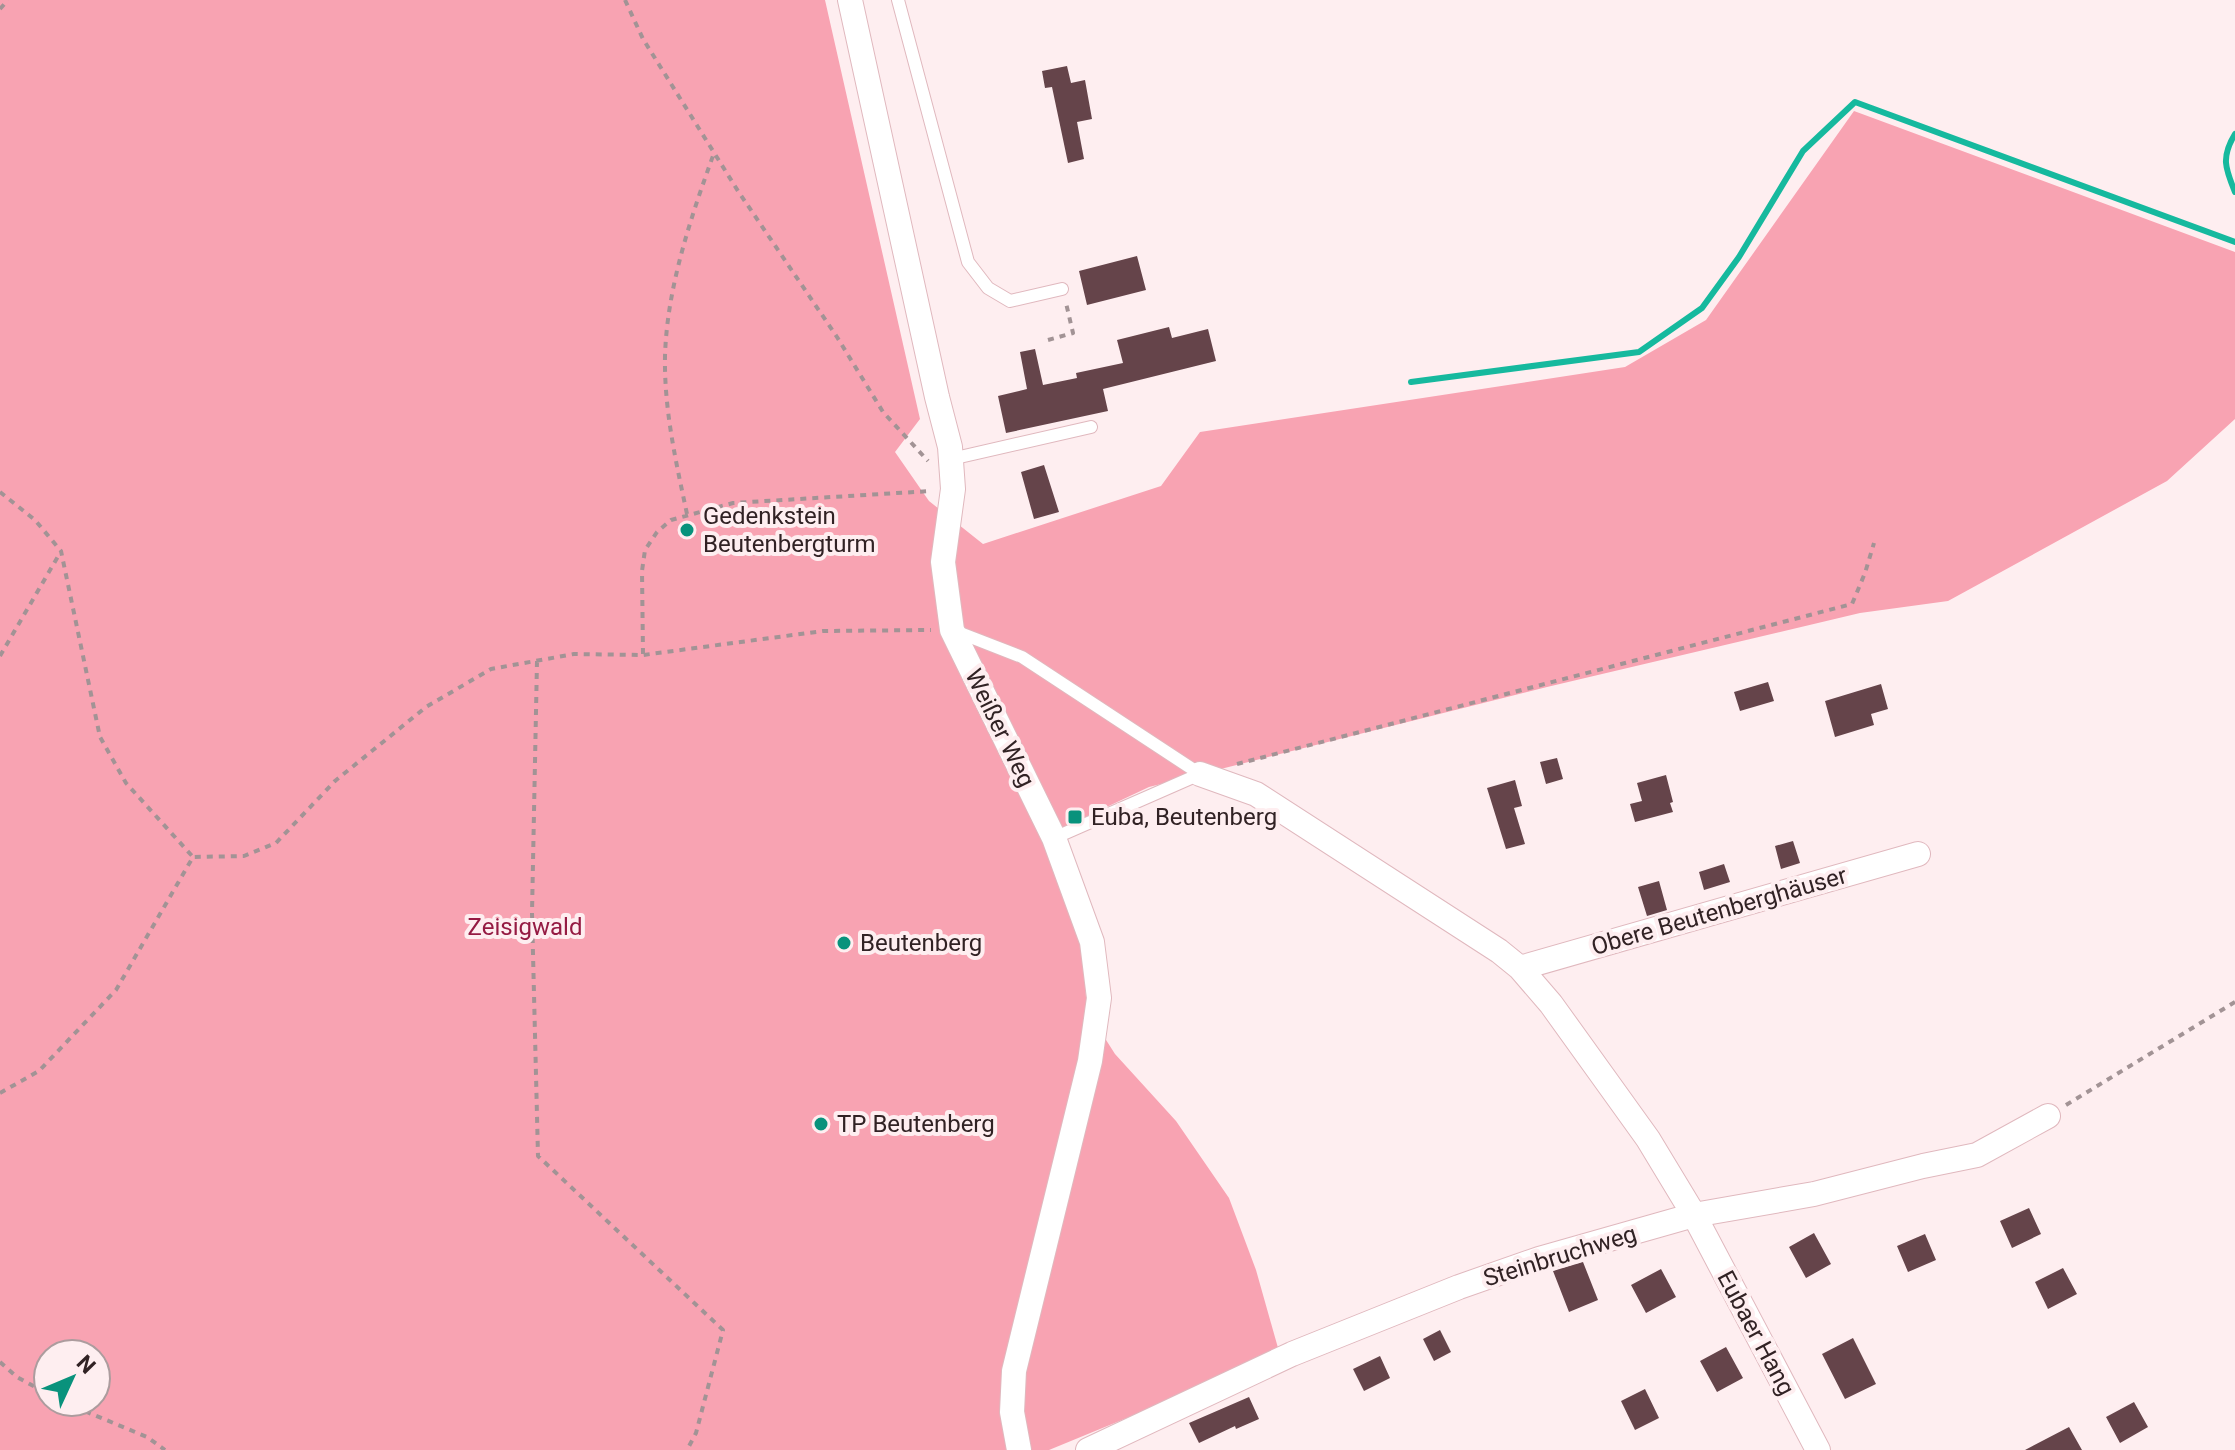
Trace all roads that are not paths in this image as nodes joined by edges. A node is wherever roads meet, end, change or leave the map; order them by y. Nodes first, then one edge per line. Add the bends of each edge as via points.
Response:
1 (850, 0) edge
2 (898, 0) edge
3 (1062, 289) dead end
4 (1091, 427) dead end
5 (951, 459) junction
6 (952, 630) junction
7 (1200, 774) junction
8 (1054, 838) junction
9 (1918, 854) dead end
10 (1520, 968) junction
11 (2048, 1116) road end
12 (1694, 1215) junction
13 (1019, 1450) edge
14 (1088, 1450) edge
15 (1818, 1450) edge

1 - 5 street, Weißer Weg
2 - 3 lane via 968,262 988,288 1010,301
4 - 5 lane
5 - 6 street, Weißer Weg via 953,489 943,562
6 - 7 lane via 1022,657
6 - 8 street, Weißer Weg
7 - 8 lane
7 - 10 street via 1256,794
8 - 13 street, Weißer Weg via 1092,942 1099,998 1090,1061 1014,1371 1012,1412
9 - 10 street, Obere Beutenberghäuser
10 - 12 street via 1639,1126
11 - 12 street, Steinbruchweg via 1977,1155 1814,1194
12 - 14 street, Steinbruchweg via 1459,1287 1292,1354
12 - 15 street, Eubaer Hang

